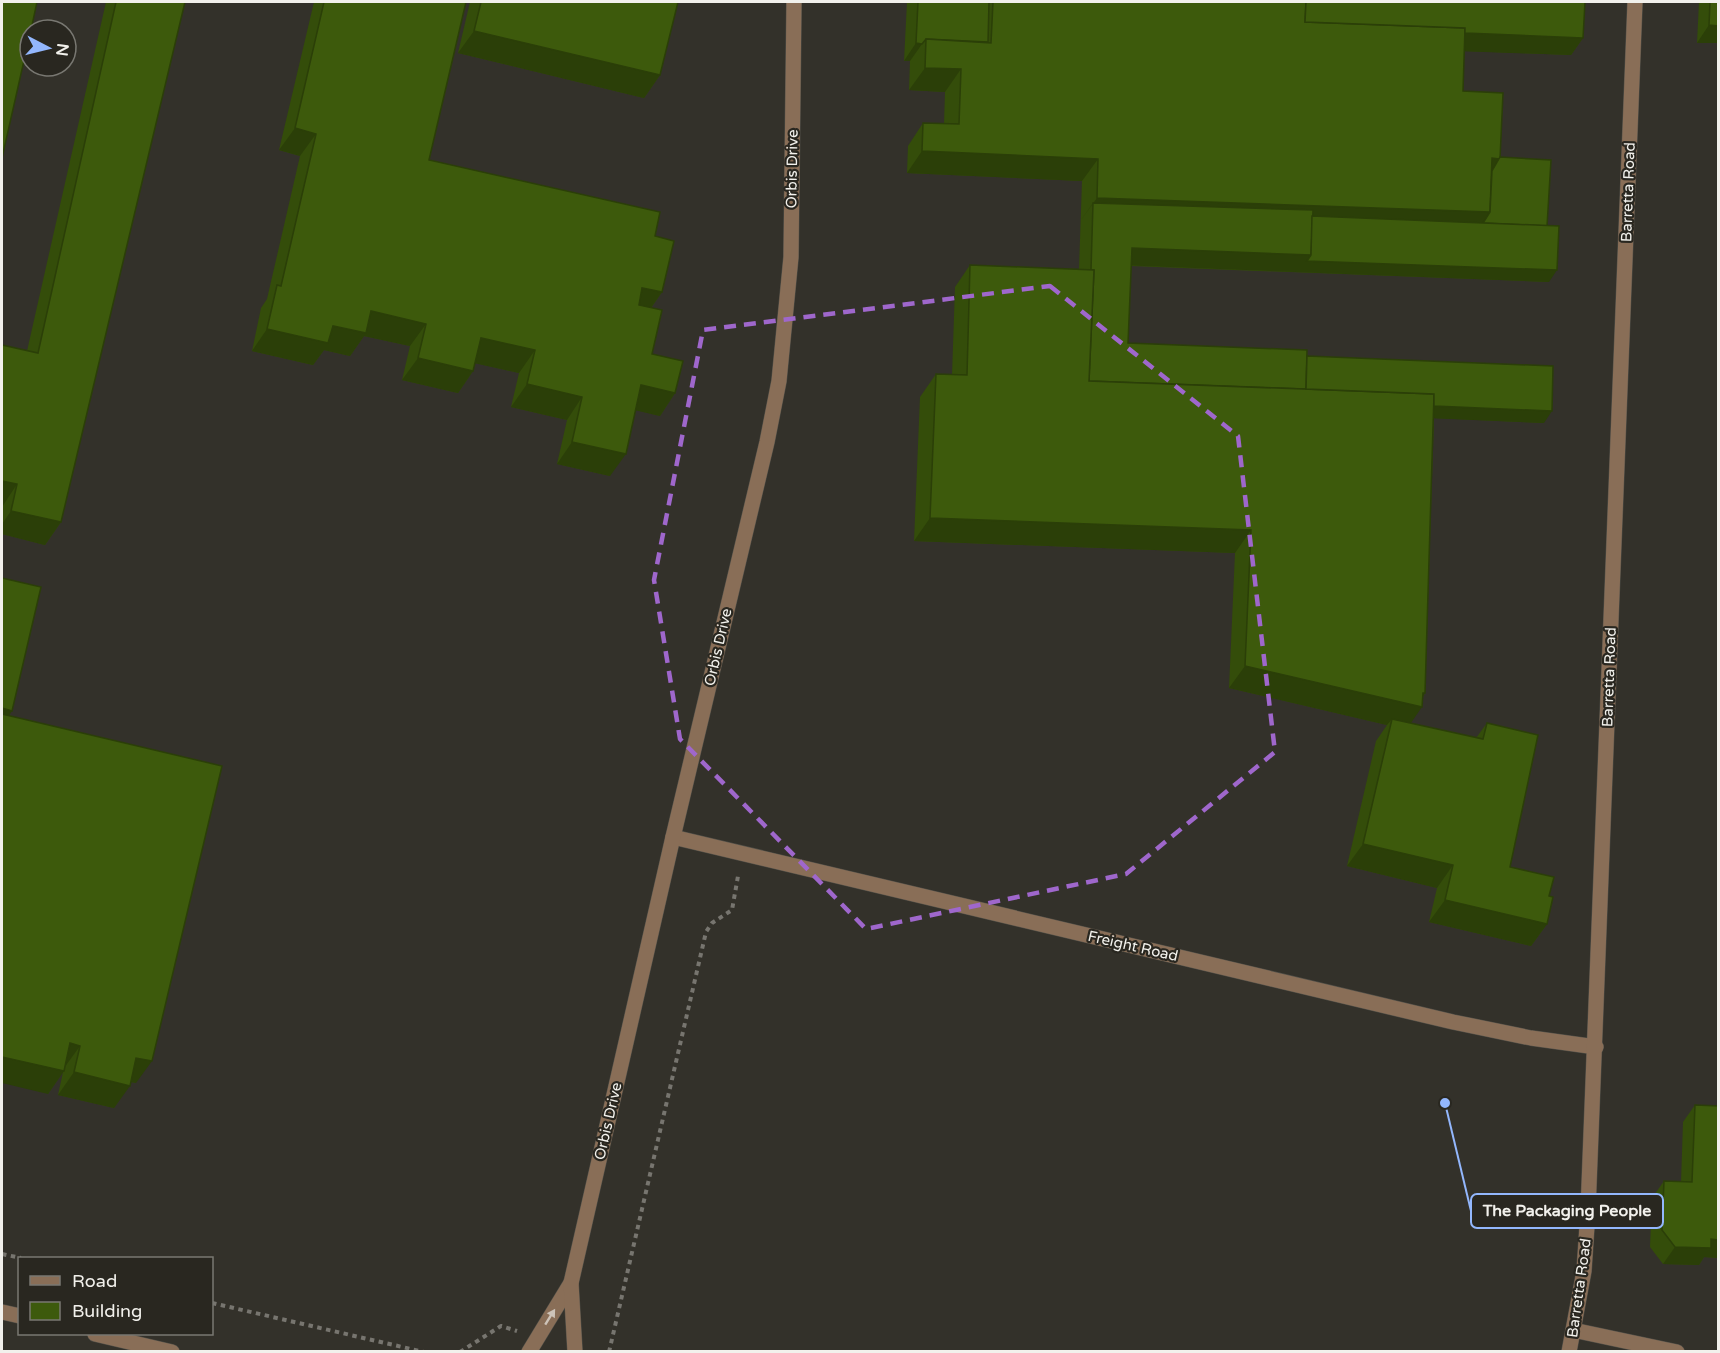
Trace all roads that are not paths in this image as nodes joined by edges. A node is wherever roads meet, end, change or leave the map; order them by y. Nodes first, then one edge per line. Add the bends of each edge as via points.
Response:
1 (794, 2) edge
2 (1635, 2) edge
3 (673, 837) junction
4 (1596, 1047) junction
5 (571, 1283) junction
6 (2, 1312) edge
7 (18, 1316) edge
8 (1573, 1330) junction
9 (99, 1335) edge
10 (172, 1352) edge
11 (529, 1352) edge
12 (576, 1352) edge
13 (1569, 1352) edge
14 (1677, 1352) edge

1 - 3 street, Orbis Drive via 790,257 779,381
2 - 4 street, Barretta Road
3 - 4 street, Freight Road via 1453,1022
3 - 5 street, Orbis Drive
4 - 8 street, Barretta Road via 1584,1271
11 -> 5 street, Orbis Drive
5 - 12 street, Orbis Drive
6 - 7 street
8 - 13 street, Barretta Road
8 - 14 street
9 - 10 street

